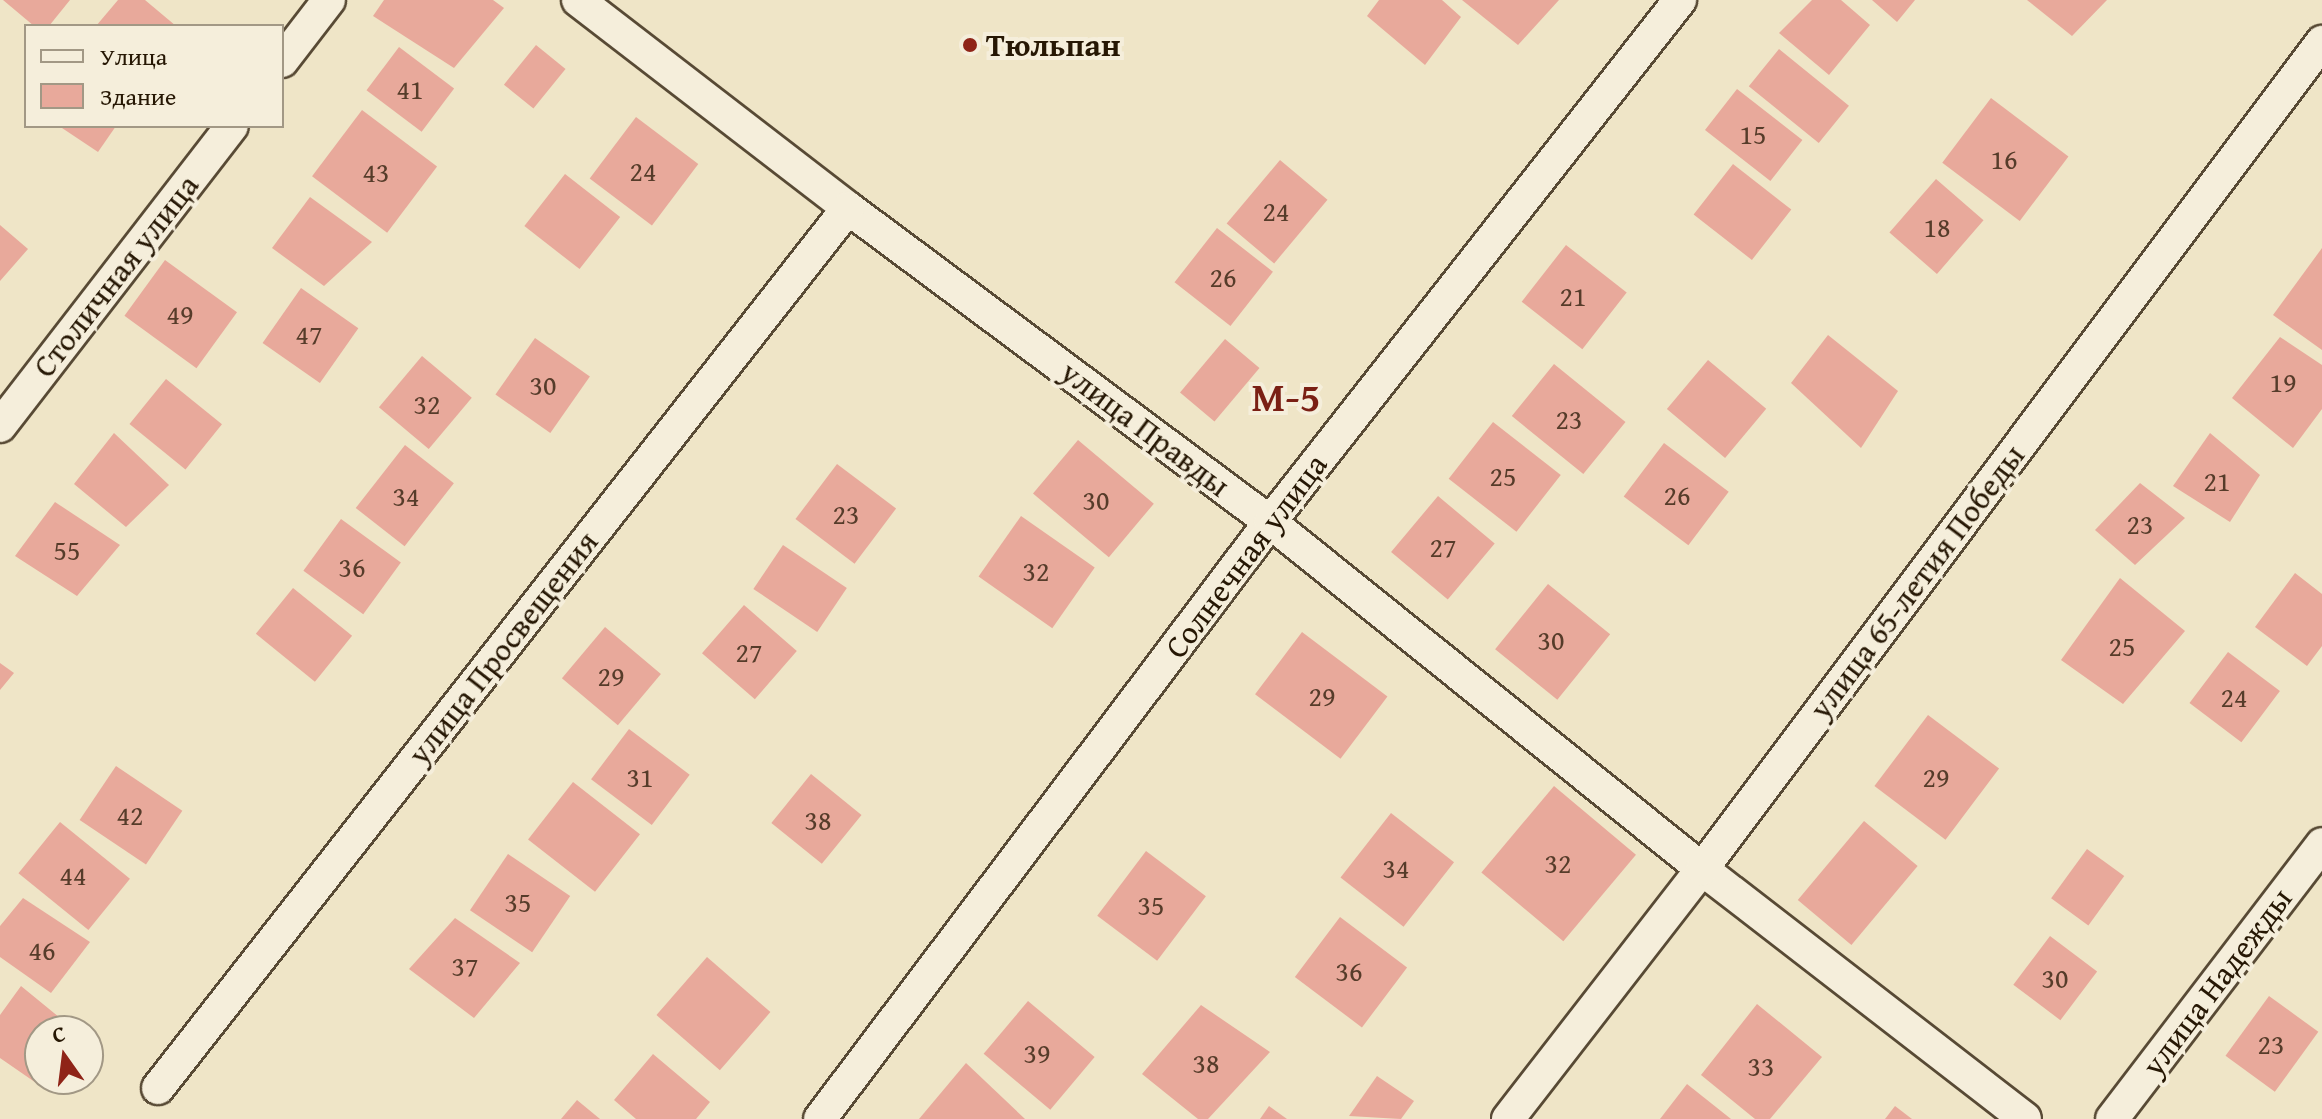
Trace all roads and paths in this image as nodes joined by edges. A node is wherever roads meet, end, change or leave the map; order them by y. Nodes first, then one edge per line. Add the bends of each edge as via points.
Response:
1 (329, 0) edge
2 (578, 0) edge
3 (1680, 0) edge
4 (2322, 42) edge
5 (284, 58) edge
6 (230, 128) edge
7 (848, 208) junction
8 (0, 426) edge
9 (1270, 522) junction
10 (2322, 844) edge
11 (1702, 869) junction
12 (158, 1088) dead end
13 (820, 1119) edge
14 (1508, 1119) edge
15 (2025, 1119) edge
16 (2112, 1119) edge

1 - 5 street
2 - 7 street, улица Правды
3 - 9 street, Солнечная улица
4 - 11 street, улица 65-летия Победы
6 - 8 street, Столичная улица
7 - 9 street, улица Правды
7 - 12 street, улица Просвещения
9 - 11 street, улица Правды
9 - 13 street, Солнечная улица
10 - 16 street, улица Надежды
11 - 14 street, улица 65-летия Победы
11 - 15 street, улица Правды

